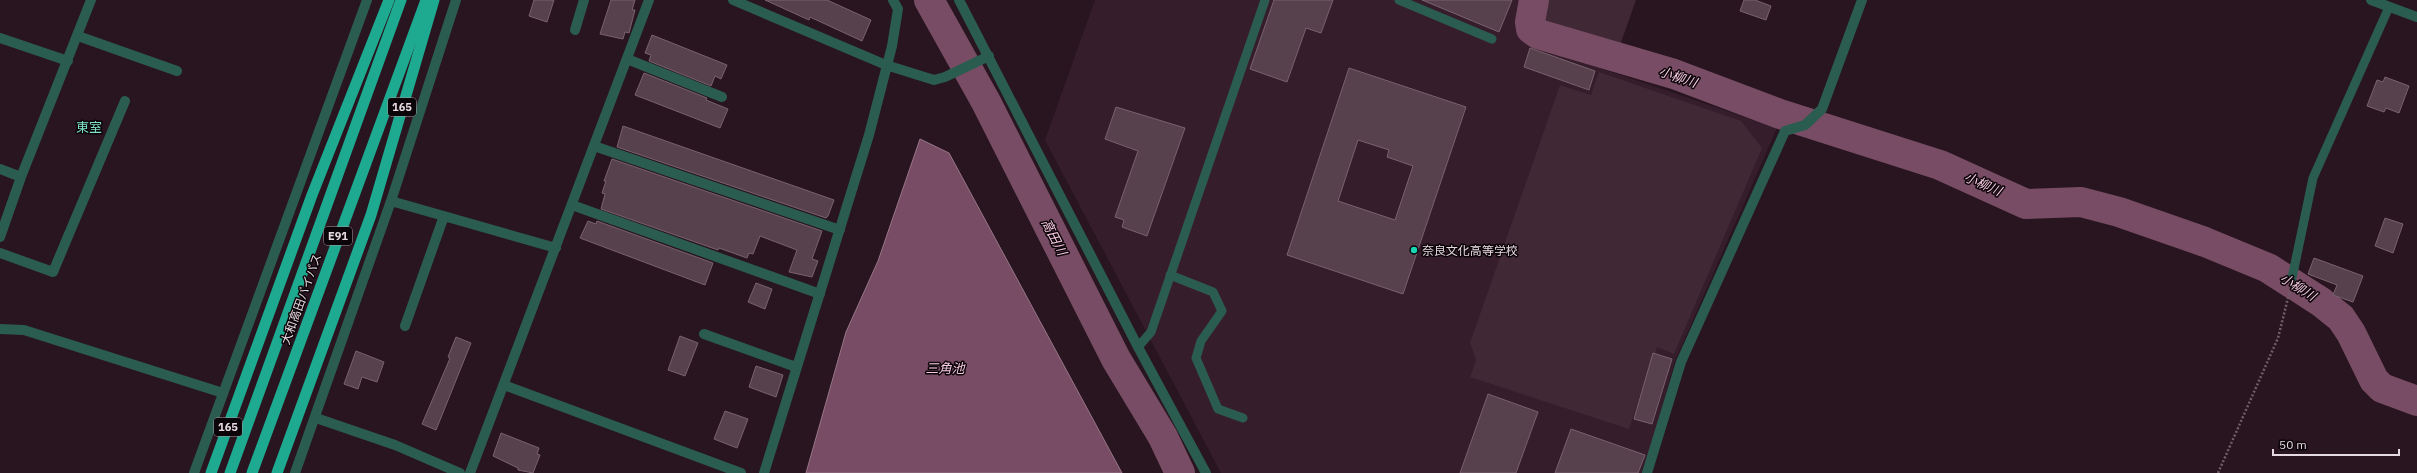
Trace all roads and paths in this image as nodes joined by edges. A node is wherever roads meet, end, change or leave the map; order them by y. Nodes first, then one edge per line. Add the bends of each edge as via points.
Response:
1 (91, 0) edge
2 (367, 0) edge
3 (389, 0) edge
4 (401, 0) edge
5 (426, 0) edge
6 (434, 0) edge
7 (456, 0) edge
8 (584, 0) edge
9 (649, 0) edge
10 (733, 0) edge
11 (893, 0) edge
12 (959, 0) edge
13 (1265, 0) edge
14 (1399, 0) edge
15 (1862, 0) edge
16 (2371, 0) edge
17 (2391, 3) edge
18 (2417, 17) edge
19 (576, 30) dead end
20 (78, 36) junction
21 (0, 38) edge
22 (1492, 39) dead end
23 (989, 56) junction
24 (627, 59) junction
25 (68, 61) junction
26 (886, 65) junction
27 (178, 71) dead end
28 (722, 97) dead end
29 (125, 101) dead end
30 (594, 146) junction
31 (0, 170) edge
32 (21, 177) junction
33 (391, 201) junction
34 (572, 205) junction
35 (444, 216) junction
36 (840, 230) junction
37 (0, 236) edge
38 (556, 248) junction
39 (0, 253) edge
40 (1170, 275) junction
41 (2292, 278) dead end
42 (2290, 290) dead end
43 (820, 294) junction
44 (405, 326) dead end
45 (0, 329) edge
46 (704, 334) dead end
47 (1138, 347) junction
48 (796, 367) junction
49 (504, 385) junction
50 (223, 393) junction
51 (316, 418) junction
52 (1243, 418) dead end
53 (194, 473) edge
54 (211, 473) edge
55 (230, 473) edge
56 (252, 473) edge
57 (277, 473) edge
58 (295, 473) edge
59 (460, 473) edge
60 (470, 473) edge
61 (741, 473) edge
62 (764, 473) edge
63 (1206, 473) edge
64 (1647, 473) edge
65 (2218, 473) edge

1 - 20 street
2 - 50 street
3 - 54 highway, 165 via 312,195
4 - 55 highway, 大和高田バイパス / E91, bridge
5 - 56 highway, 大和高田バイパス / E91, bridge
6 - 57 highway, 165 via 371,215
7 - 33 street
8 - 19 street
9 - 24 street
10 - 26 street
11 - 26 street via 898,8
12 - 23 street
13 - 40 lane
14 - 22 lane
15 - 64 street via 1822,109 1808,121 1785,131 1681,362
16 - 17 street
17 - 18 street
17 - 41 lane via 2313,178
20 - 25 street
20 - 27 street
21 - 25 street
23 - 26 street via 945,78 934,80
23 - 47 street
24 - 28 street
24 - 30 street
25 - 32 street
26 - 36 street via 869,134
29 - 39 street via 53,272
30 - 34 street
30 - 36 street
31 - 32 street
32 - 37 street
33 - 35 street
33 - 51 street
34 - 38 street
34 - 43 street
35 - 38 street
35 - 44 street
36 - 43 street
38 - 49 street
40 - 47 lane via 1151,332
40 - 52 lane via 1213,292 1222,311 1201,342 1196,358 1218,409
42 - 65 path via 2278,338
43 - 48 street
45 - 50 street via 24,330
46 - 48 street
47 - 63 street
48 - 62 street
49 - 60 street
49 - 61 street
50 - 53 street
51 - 58 street
51 - 59 street via 396,445

